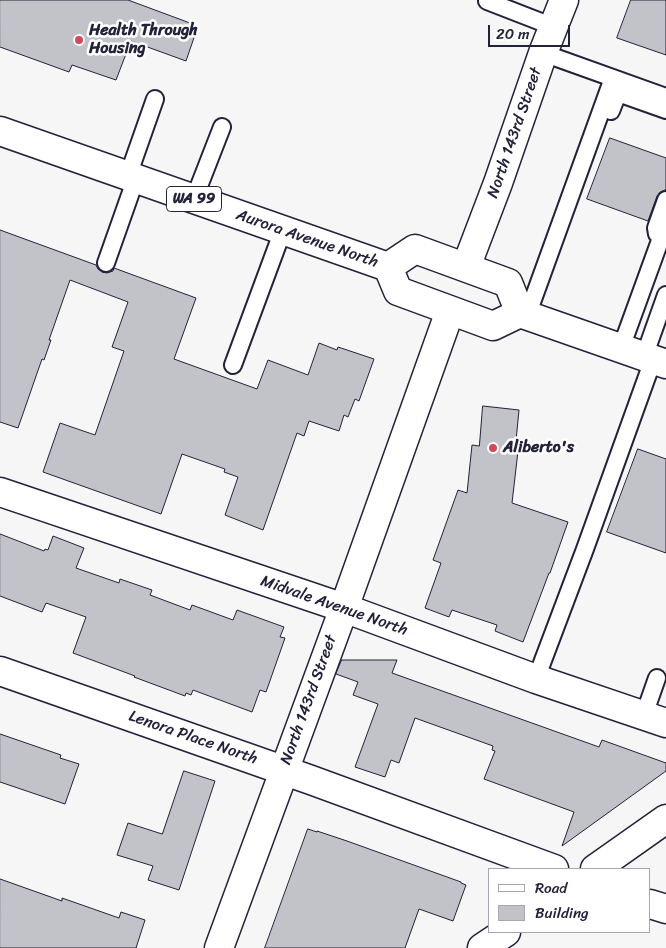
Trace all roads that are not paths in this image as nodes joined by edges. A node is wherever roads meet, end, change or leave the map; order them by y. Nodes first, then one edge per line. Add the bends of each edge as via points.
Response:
1 (564, 0) edge
2 (487, 1) edge
3 (554, 27) junction
4 (543, 53) junction
5 (613, 78) junction
6 (666, 97) edge
7 (155, 99) dead end
8 (666, 110) edge
9 (222, 126) dead end
10 (0, 131) edge
11 (132, 177) junction
12 (570, 198) junction
13 (194, 199) junction
14 (666, 200) edge
15 (666, 224) edge
16 (283, 230) junction
17 (659, 243) junction
18 (106, 263) dead end
19 (388, 267) junction
20 (466, 267) junction
21 (666, 295) edge
22 (450, 311) junction
23 (524, 314) junction
24 (646, 357) edge
25 (233, 365) dead end
26 (0, 492) edge
27 (344, 608) junction
28 (0, 671) edge
29 (536, 678) junction
30 (657, 678) dead end
31 (655, 719) edge
32 (283, 770) junction
33 (661, 824) edge
34 (551, 868) edge
35 (596, 868) edge
36 (651, 904) edge
37 (666, 909) edge
38 (504, 933) edge
39 (219, 948) edge
40 (482, 948) edge

1 - 3 main road, North 143rd Street
2 - 3 lane
3 - 4 main road, North 143rd Street
4 - 5 lane
4 - 20 main road, North 143rd Street
5 - 6 lane
5 - 12 lane
7 - 11 lane
8 - 12 lane via 618,93 581,197
9 - 13 lane
10 - 11 main road, Aurora Avenue North / WA 99
11 - 13 main road, Aurora Avenue North / WA 99
11 - 18 lane
12 - 23 lane
13 - 16 main road, Aurora Avenue North / WA 99
14 - 17 lane via 656,228
15 - 17 lane
16 - 19 main road, Aurora Avenue North / WA 99
16 - 25 lane
17 - 24 lane
19 - 20 main road, Aurora Avenue North via 415,249
19 - 22 main road, Aurora Avenue North via 398,291
20 - 23 main road, Aurora Avenue North via 508,283
21 - 24 lane
22 - 23 main road, Aurora Avenue North via 493,326
22 - 27 main road, North 143rd Street
23 - 24 main road
24 - 29 lane via 585,549
26 - 27 main road, Midvale Avenue North
27 - 29 main road, Midvale Avenue North
27 - 32 main road, North 143rd Street
28 - 32 main road, Lenora Place North
29 - 31 main road, Midvale Avenue North
30 - 31 lane
32 - 34 main road, Lenora Place North
32 - 39 main road, North 143rd Street
33 - 35 main road
36 - 37 main road
38 - 40 main road

